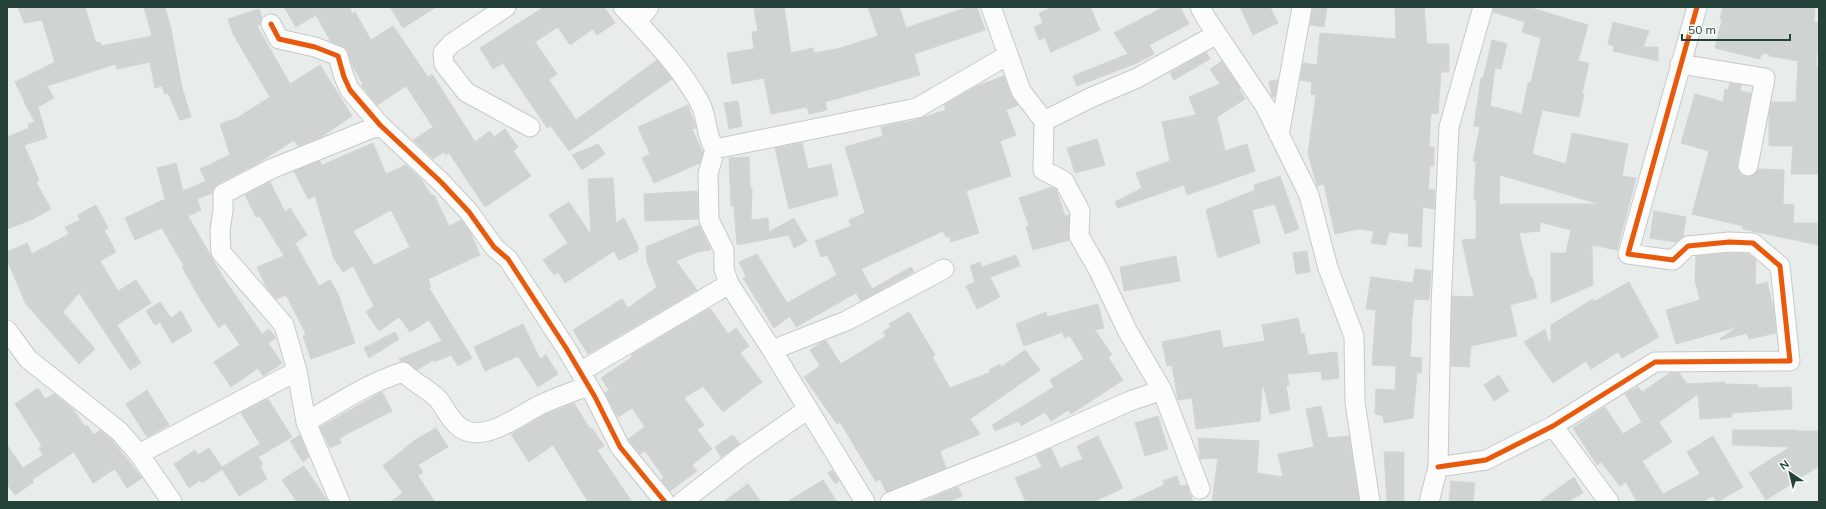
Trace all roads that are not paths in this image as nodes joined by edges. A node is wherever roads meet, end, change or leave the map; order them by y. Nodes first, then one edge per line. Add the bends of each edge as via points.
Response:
1 (506, 7) edge
2 (623, 7) edge
3 (649, 7) edge
4 (991, 7) edge
5 (1200, 7) edge
6 (1302, 7) edge
7 (1483, 7) edge
8 (1697, 7) edge
9 (637, 22) junction
10 (271, 24) dead end
11 (1217, 34) junction
12 (1008, 55) junction
13 (1680, 64) junction
14 (1044, 121) junction
15 (380, 125) junction
16 (530, 127) dead end
17 (1280, 135) junction
18 (715, 149) junction
19 (1748, 166) dead end
20 (944, 269) dead end
21 (729, 284) junction
22 (7, 330) edge
23 (772, 350) junction
24 (297, 372) junction
25 (584, 379) junction
26 (1162, 390) junction
27 (808, 409) junction
28 (306, 422) junction
29 (1553, 426) junction
30 (139, 454) junction
31 (1438, 467) junction
32 (1200, 489) dead end
33 (172, 502) edge
34 (340, 502) edge
35 (664, 502) edge
36 (682, 502) edge
37 (865, 502) edge
38 (890, 502) edge
39 (1370, 502) edge
40 (1429, 502) edge
41 (1609, 502) edge

1 - 16 street via 450,44 443,53 444,64 466,92
2 - 9 street
3 - 9 street
4 - 12 street
5 - 11 street
6 - 17 street
7 - 31 street via 1449,127 1441,307
8 - 13 street
9 - 18 street via 679,68 701,105 709,141
10 - 15 street via 279,39 315,47 338,56 350,90
11 - 14 street via 1137,78
11 - 17 street via 1265,106
12 - 14 street via 1021,90
12 - 18 street via 917,108
13 - 19 street via 1765,78
13 - 29 street via 1628,254 1673,260 1688,246 1729,242 1753,243 1780,266 1790,361 1655,362
14 - 26 street via 1043,170 1064,181 1080,211 1079,236 1128,332
15 - 24 street via 272,169 223,194 221,252 284,325
15 - 25 street via 441,182 469,212 494,247 508,259
17 - 39 street via 1310,195 1328,268 1354,336 1355,402
18 - 21 street via 708,174 708,220 724,250 724,269
20 - 23 street via 846,321
21 - 23 street
21 - 25 street
22 - 30 street via 28,359 104,418
23 - 27 street
24 - 28 street
24 - 30 street
25 - 28 street via 541,405 486,432 464,430 438,399 403,372 363,389
25 - 35 street via 620,447
26 - 32 street
26 - 38 street via 1130,401 1018,451
27 - 36 street
27 - 37 street
28 - 34 street
29 - 31 street via 1486,460
29 - 41 street
30 - 33 street
31 - 40 street

